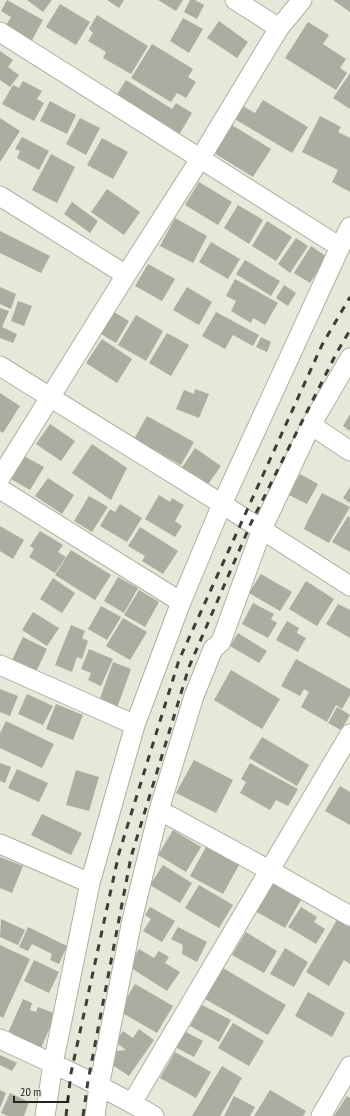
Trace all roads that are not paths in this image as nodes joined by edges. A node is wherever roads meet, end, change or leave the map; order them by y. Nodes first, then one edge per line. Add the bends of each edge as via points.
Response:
1 (235, 0) edge
2 (302, 0) edge
3 (279, 28) junction
4 (0, 32) edge
5 (200, 159) junction
6 (0, 196) edge
7 (350, 227) edge
8 (340, 247) junction
9 (126, 275) junction
10 (350, 358) edge
11 (0, 366) edge
12 (50, 398) junction
13 (311, 425) junction
14 (350, 451) edge
15 (0, 478) edge
16 (0, 489) edge
17 (222, 504) junction
18 (262, 529) junction
19 (350, 586) edge
20 (181, 602) junction
21 (0, 665) edge
22 (135, 725) junction
23 (350, 734) edge
24 (160, 810) junction
25 (0, 844) edge
26 (269, 870) junction
27 (90, 883) junction
28 (350, 916) edge
29 (0, 1039) edge
30 (53, 1064) junction
31 (350, 1066) edge
32 (99, 1086) junction
33 (132, 1103) junction
34 (45, 1116) edge
35 (95, 1116) edge
36 (154, 1116) edge
37 (321, 1116) edge

1 - 3 street
2 - 3 street
3 - 5 street
4 - 5 street
5 - 8 street
5 - 9 street
6 - 9 street
7 - 8 street
8 - 17 street
9 - 12 street
10 - 13 street
11 - 12 street
12 - 15 street
12 - 17 street
13 - 14 street
13 - 18 street
16 - 20 street
17 - 18 street
17 - 20 street
18 - 19 street
18 - 24 street via 220,642 213,649 194,696
20 - 22 street
21 - 22 street
22 - 27 street
23 - 26 street
24 - 26 street
24 - 32 street via 132,920
25 - 27 street
26 - 28 street
26 - 33 street
27 - 30 street
29 - 30 street
30 - 32 street
30 - 34 street
31 - 37 street
32 - 33 street
32 - 35 street
33 - 36 street

